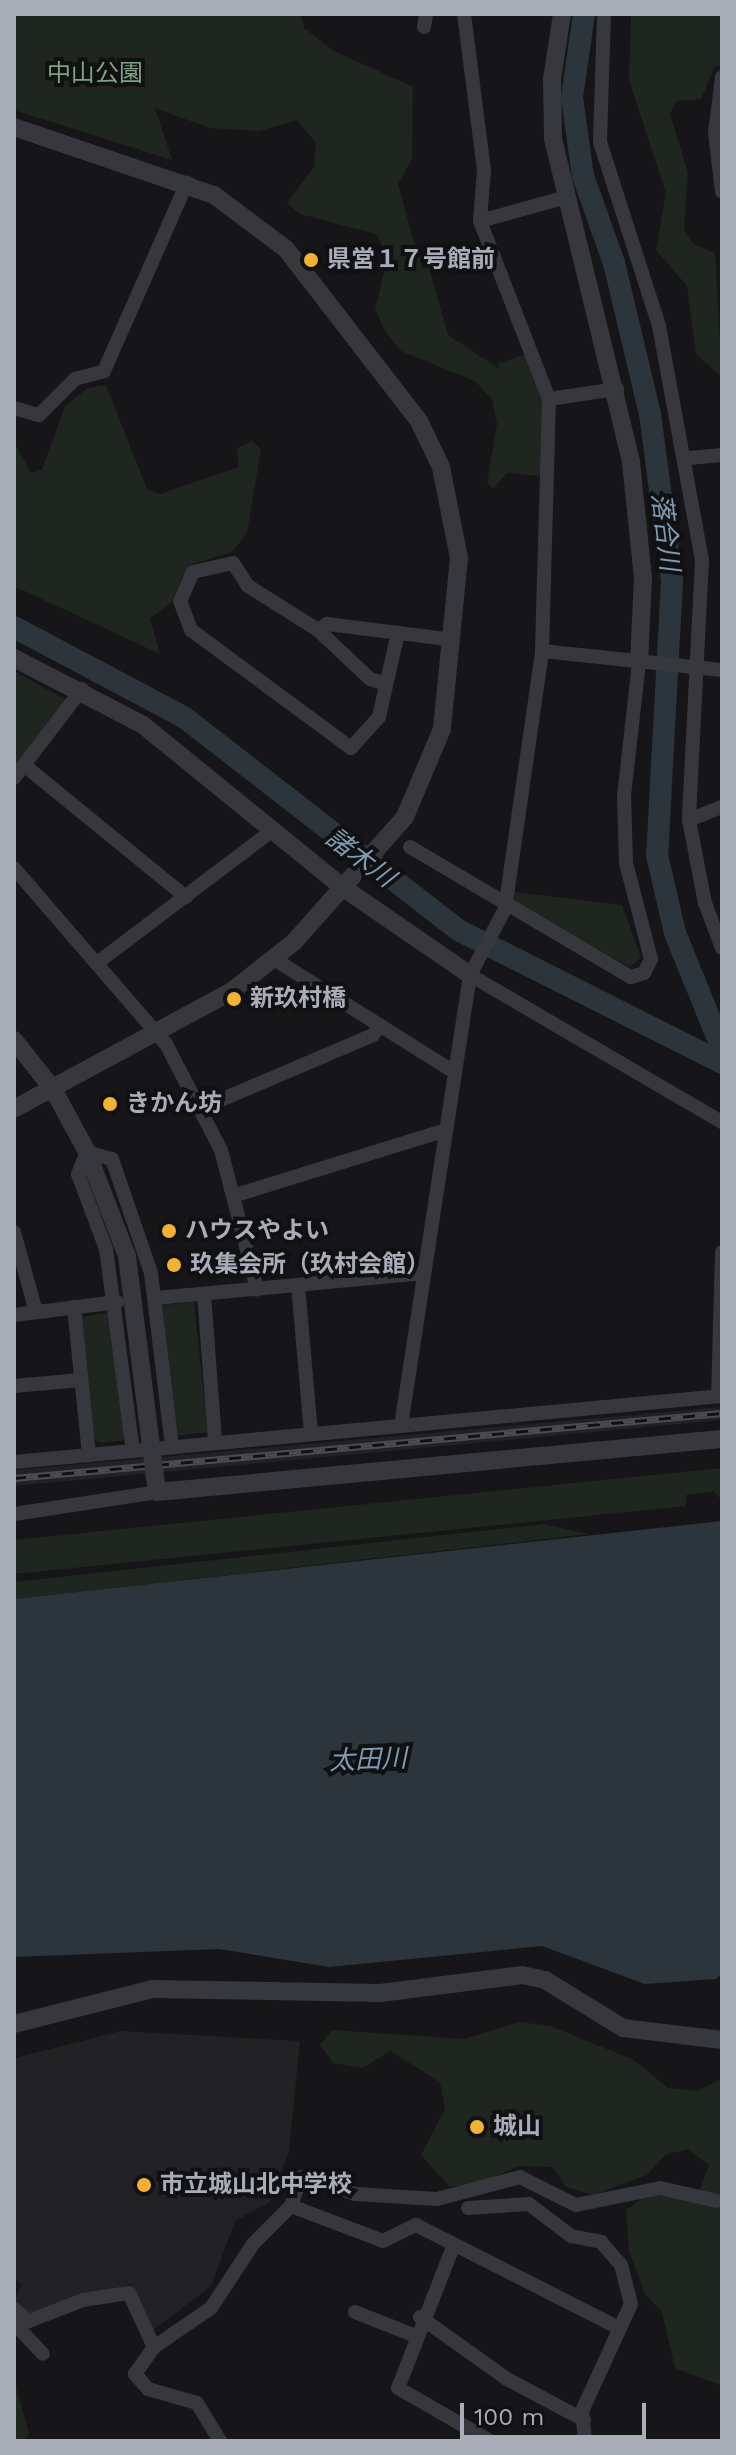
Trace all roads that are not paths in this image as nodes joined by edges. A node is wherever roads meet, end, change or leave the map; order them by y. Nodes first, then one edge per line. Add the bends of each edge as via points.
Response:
1 (464, 14) edge
2 (562, 14) edge
3 (604, 14) edge
4 (722, 77) edge
5 (14, 127) edge
6 (187, 183) junction
7 (722, 192) edge
8 (563, 198) junction
9 (480, 221) junction
10 (617, 389) junction
11 (549, 399) junction
12 (14, 408) edge
13 (722, 455) edge
14 (688, 458) junction
15 (318, 630) junction
16 (398, 633) junction
17 (453, 640) junction
18 (542, 651) junction
19 (14, 658) edge
20 (645, 662) junction
21 (698, 668) junction
22 (722, 670) edge
23 (386, 684) junction
24 (82, 689) junction
25 (24, 765) junction
26 (14, 778) edge
27 (722, 807) edge
28 (689, 820) junction
29 (274, 829) junction
30 (410, 847) dead end
31 (14, 868) edge
32 (348, 886) junction
33 (186, 897) junction
34 (503, 913) junction
35 (722, 948) edge
36 (274, 959) junction
37 (97, 963) junction
38 (472, 971) junction
39 (380, 1025) junction
40 (159, 1032) junction
41 (14, 1040) edge
42 (454, 1072) junction
43 (53, 1089) junction
44 (202, 1108) junction
45 (14, 1109) edge
46 (722, 1122) edge
47 (446, 1130) junction
48 (87, 1152) junction
49 (236, 1195) junction
50 (14, 1232) edge
51 (722, 1252) edge
52 (424, 1273) junction
53 (298, 1285) junction
54 (257, 1289) junction
55 (204, 1294) junction
56 (156, 1298) junction
57 (117, 1302) junction
58 (74, 1307) junction
59 (36, 1312) junction
60 (14, 1315) edge
61 (81, 1380) junction
62 (14, 1386) edge
63 (720, 1396) edge
64 (401, 1426) junction
65 (311, 1433) junction
66 (722, 1439) edge
67 (215, 1441) junction
68 (172, 1447) junction
69 (133, 1451) junction
70 (89, 1455) junction
71 (14, 1462) edge
72 (156, 1484) junction
73 (14, 1514) edge
74 (14, 2024) edge
75 (722, 2040) edge
76 (717, 2201) dead end
77 (291, 2206) junction
78 (468, 2208) dead end
79 (453, 2247) junction
80 (14, 2309) edge
81 (355, 2312) dead end
82 (420, 2317) junction
83 (14, 2323) edge
84 (619, 2328) junction
85 (413, 2335) junction
86 (154, 2347) junction
87 (43, 2354) dead end
88 (584, 2420) junction
89 (220, 2441) edge
90 (490, 2441) edge
91 (585, 2441) edge

1 - 9 street via 484,170
2 - 8 street via 552,79
3 - 14 street via 600,142 659,326
4 - 7 street via 715,133
5 - 6 street
6 - 12 street via 104,371 75,379 39,415
6 - 17 street via 249,216 286,249 419,421 453,513
8 - 9 street
8 - 10 street
9 - 11 street
10 - 11 street
10 - 20 street via 640,522
11 - 18 street
13 - 14 street
14 - 21 street via 702,560
15 - 16 street via 327,624
15 - 23 street via 370,679
15 - 23 street via 248,586 233,563 193,572 180,601 191,630 351,748 379,717
16 - 17 street
16 - 23 street
17 - 32 street via 432,762 388,838
18 - 20 street
18 - 34 street
19 - 24 street
20 - 21 street
20 - 34 street via 624,796 626,863 651,959 644,973 631,977
21 - 22 street
21 - 28 street
24 - 25 street
24 - 29 street via 176,749
25 - 26 street
25 - 33 street
27 - 28 street
28 - 35 street via 705,903
29 - 32 street
29 - 33 street
30 - 34 street
31 - 37 street
32 - 36 street
32 - 38 street
33 - 37 street
34 - 38 street
36 - 39 street
36 - 40 street
37 - 40 street
38 - 42 street
38 - 46 street
39 - 42 street
39 - 44 street via 373,1035
40 - 43 street
40 - 44 street
41 - 43 street
42 - 47 street
43 - 45 street
43 - 48 street
44 - 49 street
47 - 49 street
47 - 52 street
48 - 56 street via 112,1159
48 - 57 street via 78,1174
48 - 72 street, bridge via 127,1256
49 - 54 street
50 - 59 street
51 - 63 street
52 - 53 street
52 - 64 street
53 - 54 street
53 - 65 street
54 - 55 street
55 - 56 street
55 - 67 street
56 - 68 street
57 - 58 street
57 - 69 street
58 - 59 street
58 - 61 street
59 - 60 street
61 - 62 street
61 - 70 street
63 - 64 street
64 - 65 street
65 - 67 street
66 - 72 street
67 - 68 street
68 - 69 street
69 - 70 street
70 - 71 street
72 - 73 street
74 - 75 street via 152,1989 380,1993 522,1975 545,1980 623,2028
76 - 77 street via 660,2188 576,2205 520,2177 437,2199 355,2194 301,2177
77 - 79 street via 383,2241 416,2225
77 - 86 street via 253,2244 211,2308
78 - 84 street via 529,2204 557,2228 601,2242 628,2284 631,2304
79 - 82 street
79 - 84 street
80 - 86 street via 29,2321 83,2300 129,2293
81 - 85 street
82 - 85 street
82 - 88 street via 507,2379
83 - 87 street
84 - 88 street
85 - 90 street via 398,2388
86 - 89 street via 141,2360 138,2382 197,2403
88 - 91 street

